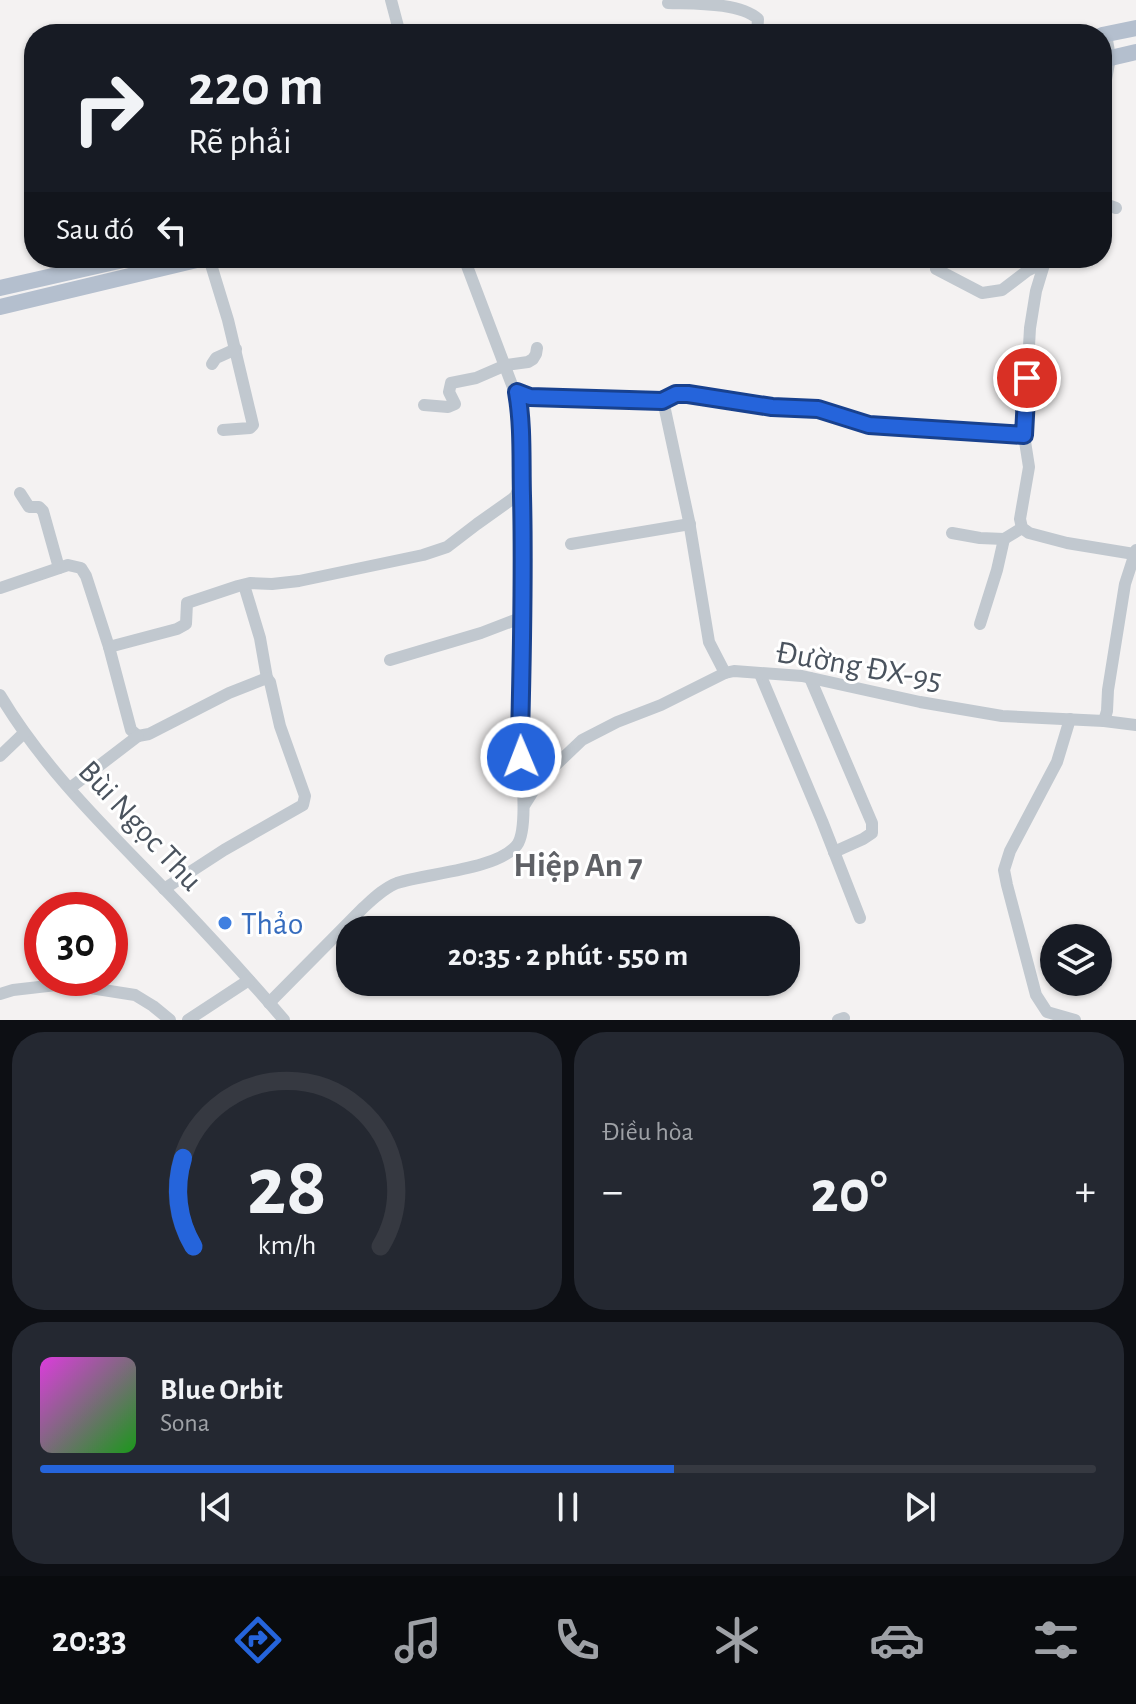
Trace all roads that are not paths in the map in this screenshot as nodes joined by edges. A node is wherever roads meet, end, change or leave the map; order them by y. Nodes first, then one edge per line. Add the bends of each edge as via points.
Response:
1 (391, 0) edge
2 (668, 3) dead end
3 (397, 24) edge
4 (758, 24) edge
5 (1136, 28) edge
6 (1112, 32) edge
7 (1136, 52) edge
8 (1112, 58) edge
9 (1112, 207) edge
10 (1116, 208) dead end
11 (84, 268) edge
12 (165, 268) edge
13 (210, 268) edge
14 (468, 268) edge
15 (1032, 268) edge
16 (1043, 268) edge
17 (936, 269) dead end
18 (4, 287) edge
19 (6, 306) edge
20 (537, 348) dead end
21 (236, 349) junction
22 (212, 364) dead end
23 (506, 365) junction
24 (517, 392) junction
25 (662, 401) junction
26 (424, 405) dead end
27 (223, 430) dead end
28 (1024, 435) junction
29 (522, 484) junction
30 (20, 493) dead end
31 (690, 524) junction
32 (1022, 528) junction
33 (952, 533) dead end
34 (1004, 539) junction
35 (571, 544) dead end
36 (1135, 552) edge
37 (59, 568) junction
38 (244, 585) junction
39 (0, 588) edge
40 (523, 617) junction
41 (980, 624) dead end
42 (109, 647) junction
43 (390, 660) dead end
44 (725, 673) junction
45 (760, 674) junction
46 (267, 678) junction
47 (810, 678) junction
48 (0, 695) edge
49 (1070, 719) junction
50 (1104, 721) junction
51 (1136, 725) edge
52 (24, 733) junction
53 (138, 736) junction
54 (0, 756) edge
55 (70, 788) junction
56 (522, 809) junction
57 (834, 852) junction
58 (164, 889) junction
59 (860, 918) dead end
60 (249, 980) junction
61 (0, 994) edge
62 (269, 1003) junction
63 (170, 1020) edge
64 (188, 1020) edge
65 (284, 1020) edge
66 (1075, 1020) edge

1 - 3 street
2 - 4 street via 740,9 758,19
5 - 6 main road
7 - 8 main road
9 - 10 street
11 - 18 main road
12 - 19 main road
13 - 21 street
14 - 23 street, Đường ĐX-95
15 - 17 street via 1002,290 982,293
16 - 28 street via 1030,328
18 - 19 main road
20 - 23 street via 528,362
21 - 22 street
21 - 27 street via 253,425
23 - 24 street, Đường ĐX-95
23 - 26 street via 451,383 455,404
24 - 25 street via 530,397
24 - 29 street, Đường ĐX-95
25 - 28 street via 688,394 818,409 869,425
25 - 31 street
28 - 32 street via 1029,467
29 - 38 street via 515,497 447,547 299,581
29 - 40 street, Đường ĐX-95
30 - 37 street via 29,507 43,511
31 - 35 street
31 - 44 street via 709,642
32 - 34 street
32 - 36 street via 1067,543
33 - 34 street
34 - 41 street
36 - 50 street via 1125,584
37 - 39 street
37 - 42 street via 81,568
38 - 42 street via 187,603 186,624 177,629
38 - 46 street
40 - 43 street
40 - 56 street, Đường ĐX-95
42 - 53 street via 131,730
44 - 45 street, Đường ĐX-95
44 - 56 street, Đường ĐX-95 via 582,740 534,788
45 - 47 street, Đường ĐX-95
45 - 57 street
46 - 53 street
46 - 58 street via 305,796 303,805
47 - 49 street, Đường ĐX-95 via 1002,716
47 - 57 street via 872,823 872,833
48 - 52 street, Bùi Ngọc Thu
49 - 50 street, Đường ĐX-95
49 - 66 street via 1057,762 1004,870 1036,995 1047,1012
50 - 51 street, Đường ĐX-95
52 - 54 street
52 - 55 street, Bùi Ngọc Thu
53 - 55 street
55 - 58 street, Bùi Ngọc Thu
56 - 62 street, Đường ĐX-95 via 515,847 465,869 394,884
57 - 59 street
58 - 60 street, Bùi Ngọc Thu
60 - 62 street, Bùi Ngọc Thu
60 - 64 street
61 - 63 street via 65,984 135,995
62 - 65 street, Bùi Ngọc Thu

